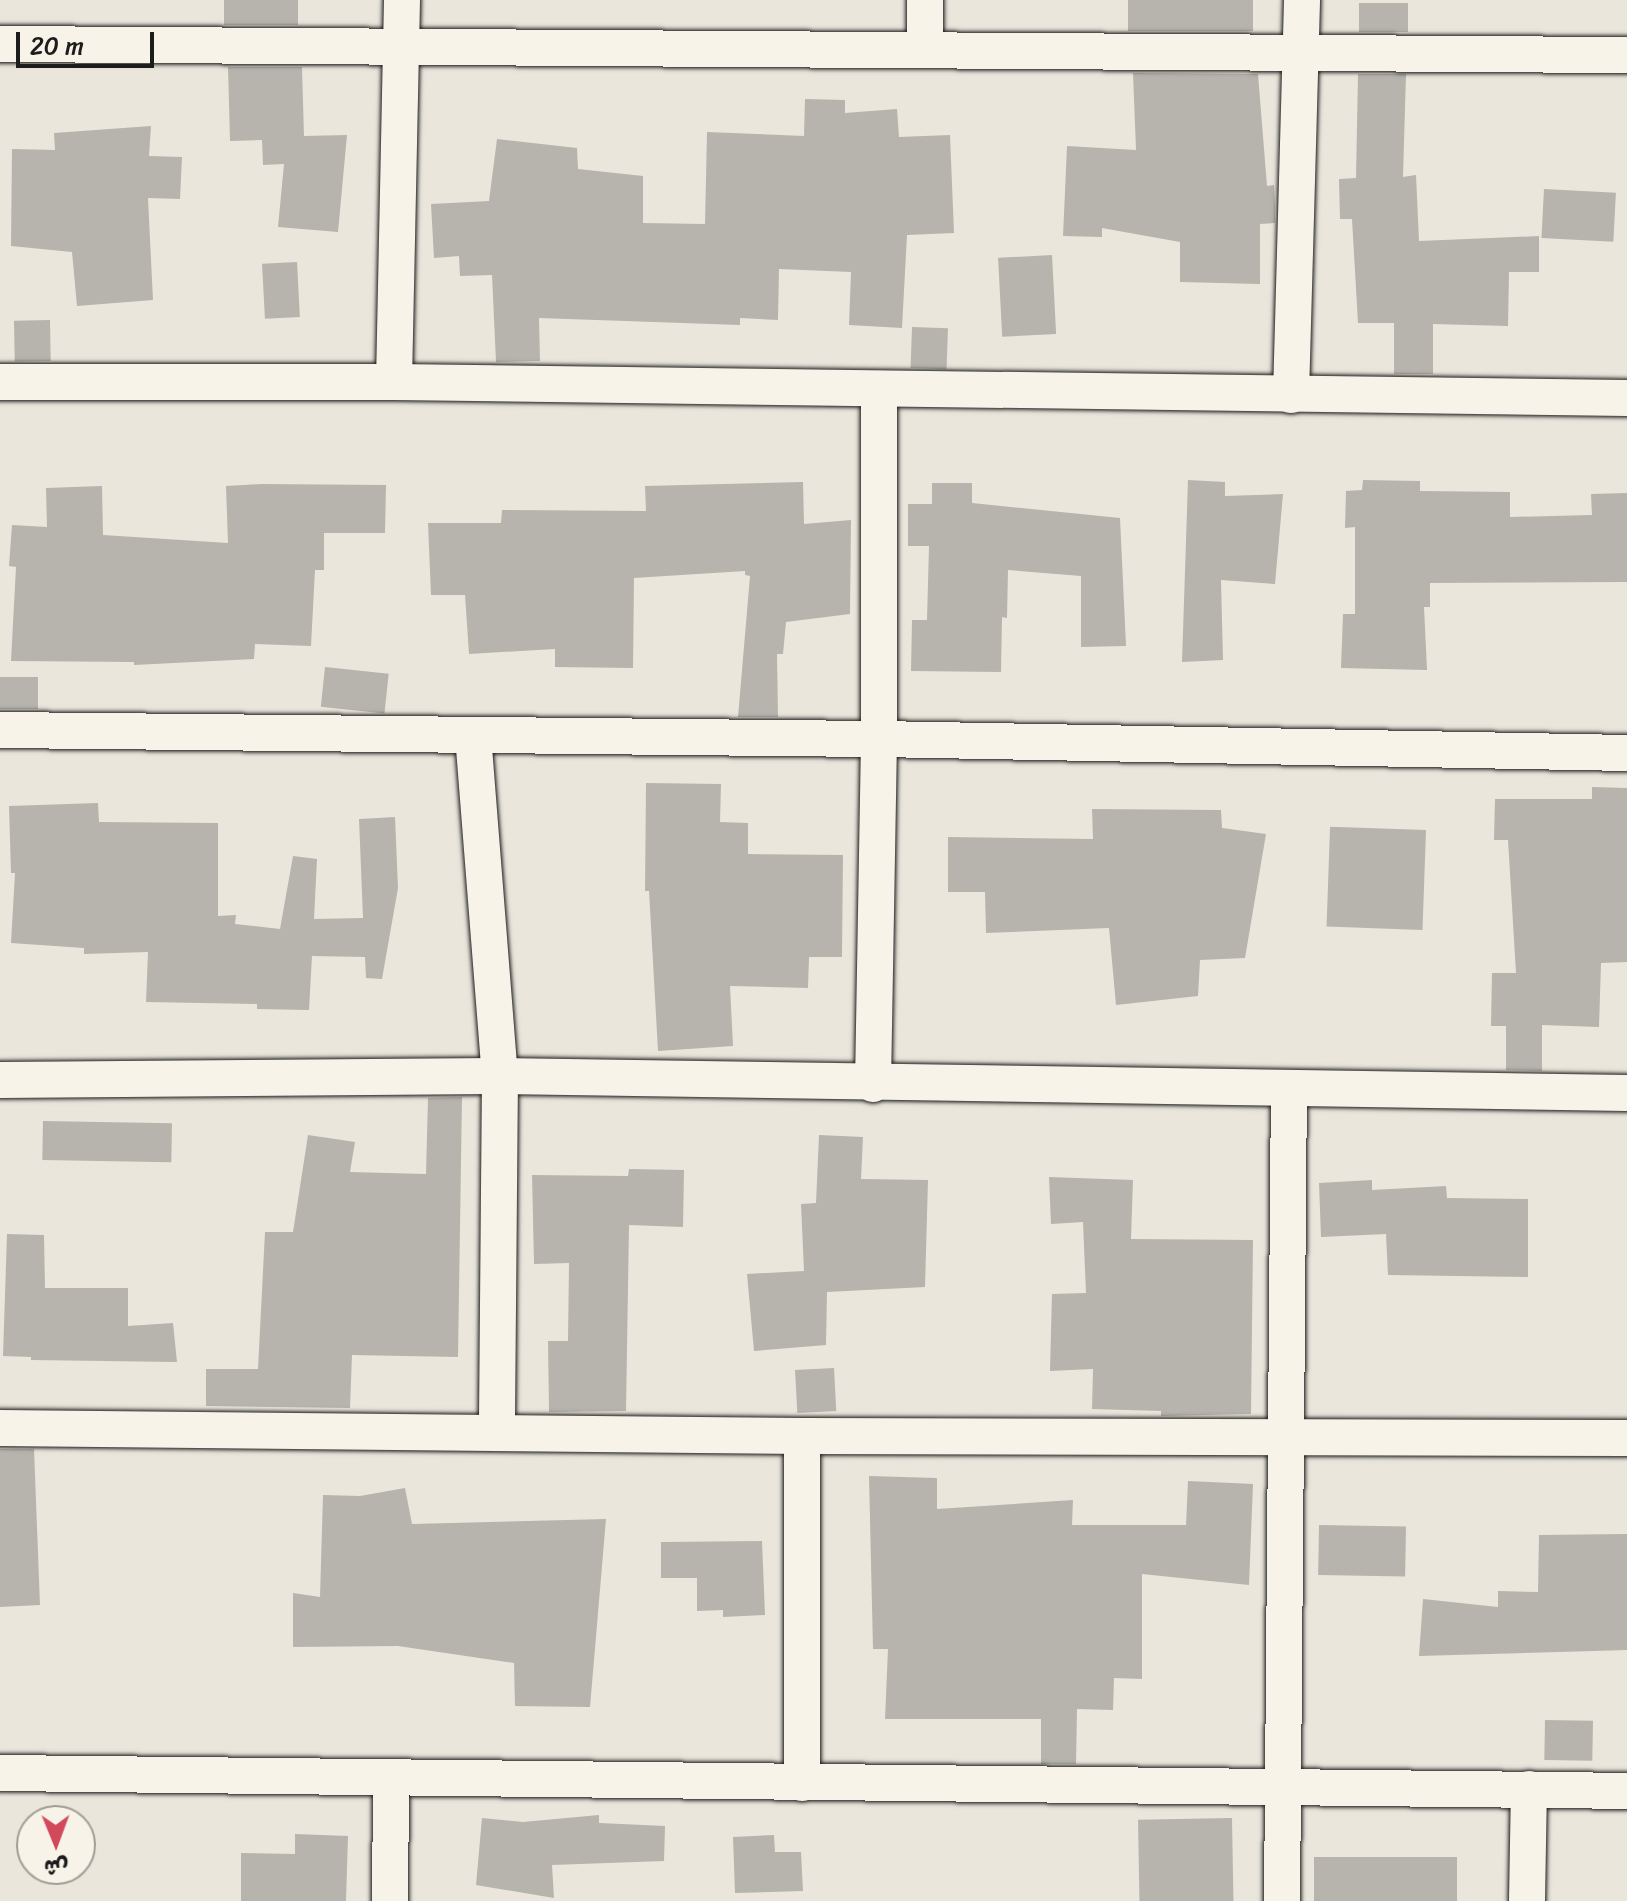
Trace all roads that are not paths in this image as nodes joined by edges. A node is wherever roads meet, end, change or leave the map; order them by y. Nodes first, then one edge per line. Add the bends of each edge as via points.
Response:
1 (402, 0) edge
2 (925, 0) edge
3 (1302, 0) edge
4 (0, 44) edge
5 (401, 45) junction
6 (925, 49) junction
7 (1301, 51) junction
8 (1627, 55) edge
9 (0, 382) edge
10 (394, 382) junction
11 (879, 390) junction
12 (1291, 395) junction
13 (1627, 398) edge
14 (0, 730) edge
15 (473, 735) junction
16 (879, 739) junction
17 (1627, 753) edge
18 (500, 1076) junction
19 (0, 1080) edge
20 (873, 1084) junction
21 (1289, 1090) junction
22 (1627, 1093) edge
23 (0, 1428) edge
24 (497, 1433) junction
25 (1286, 1435) junction
26 (802, 1436) junction
27 (1627, 1438) edge
28 (0, 1773) edge
29 (391, 1780) junction
30 (802, 1783) junction
31 (1285, 1785) junction
32 (1529, 1789) junction
33 (1627, 1791) edge
34 (390, 1901) edge
35 (1282, 1901) edge
36 (1527, 1901) edge

1 - 5 street
2 - 6 street
3 - 7 street
4 - 5 street
5 - 6 street
5 - 10 street
6 - 7 street
7 - 8 street
7 - 12 street
9 - 10 street
10 - 11 street
11 - 12 street
11 - 16 street
12 - 13 street
14 - 15 street
15 - 16 street
15 - 18 street
16 - 17 street
16 - 20 street
18 - 19 street
18 - 20 street
18 - 24 street
20 - 21 street
21 - 22 street
21 - 25 street
23 - 24 street
24 - 26 street
25 - 26 street
25 - 27 street
25 - 31 street
26 - 30 street
28 - 29 street
29 - 30 street
29 - 34 street
30 - 31 street
31 - 32 street
31 - 35 street
32 - 33 street
32 - 36 street

